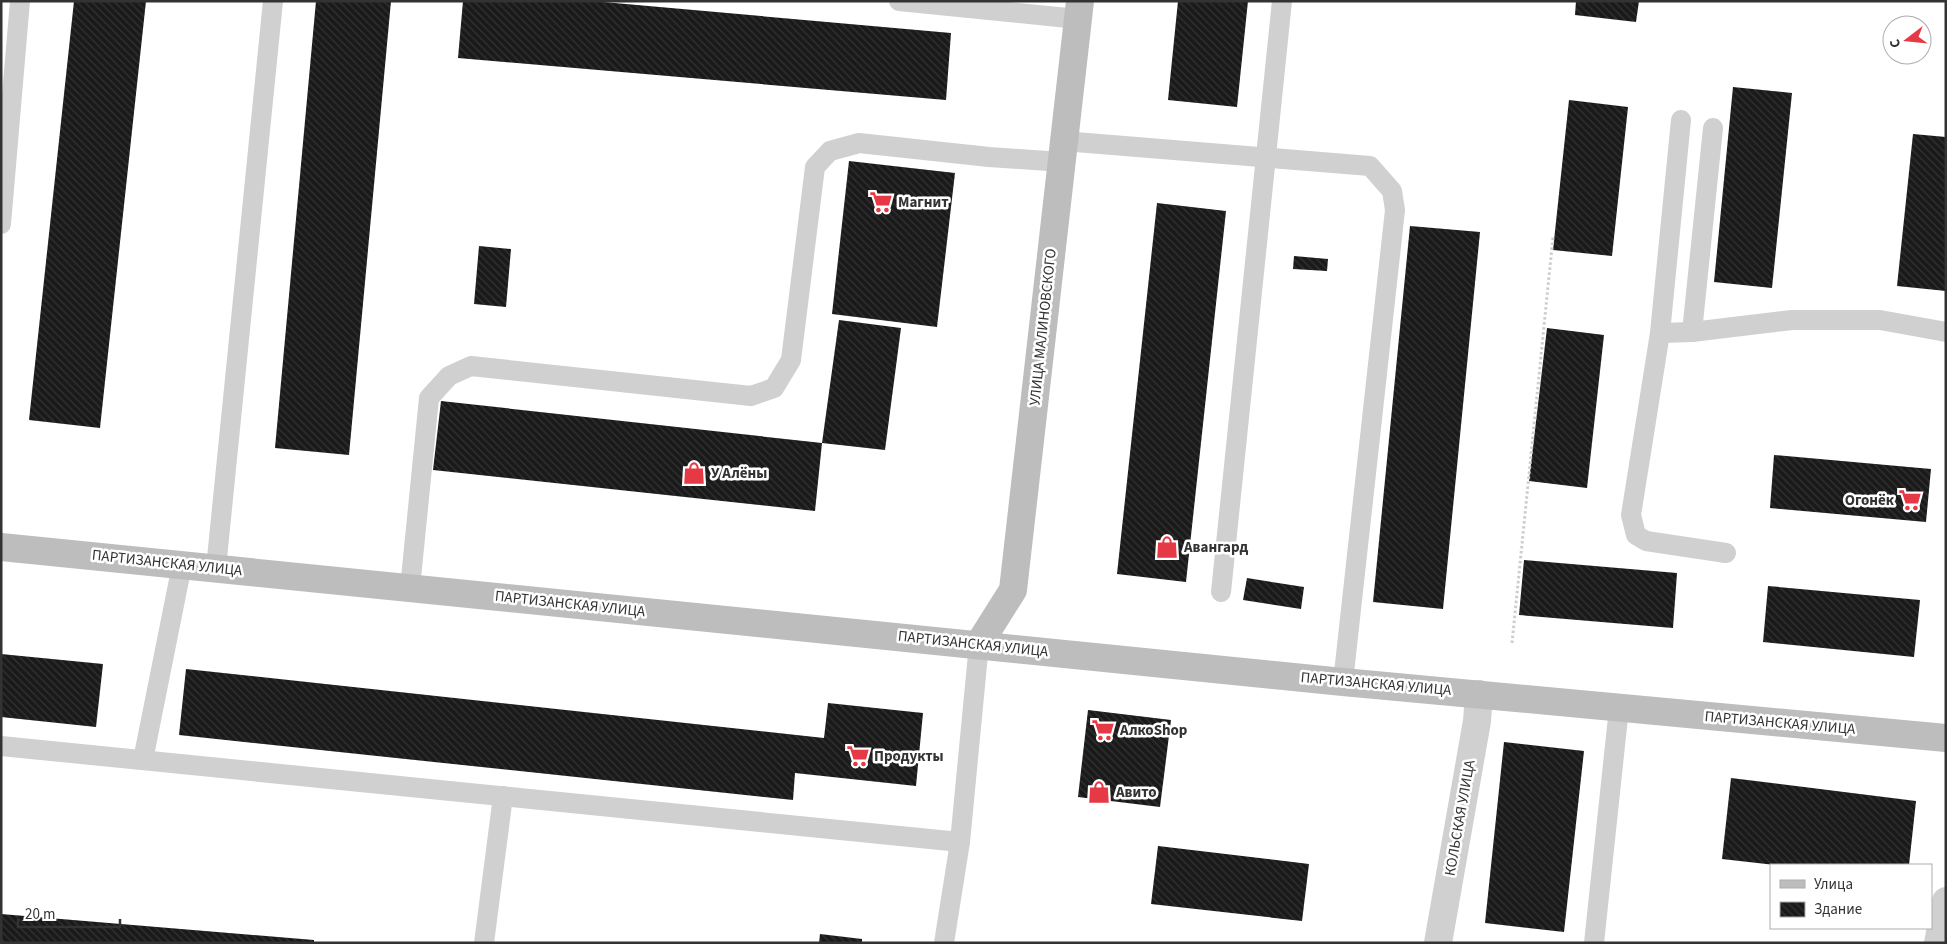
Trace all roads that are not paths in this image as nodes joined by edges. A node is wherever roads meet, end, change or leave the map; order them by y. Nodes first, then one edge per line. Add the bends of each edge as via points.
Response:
1 (20, 1) edge
2 (273, 1) edge
3 (899, 1) edge
4 (1282, 1) edge
5 (1079, 10) edge
6 (1681, 120) dead end
7 (1713, 128) dead end
8 (1062, 151) junction
9 (1265, 157) junction
10 (1, 224) edge
11 (1692, 332) junction
12 (1946, 332) edge
13 (1660, 333) junction
14 (1, 547) edge
15 (1726, 553) dead end
16 (182, 565) junction
17 (216, 568) junction
18 (410, 588) junction
19 (1221, 592) dead end
20 (979, 644) junction
21 (1343, 682) junction
22 (1480, 694) junction
23 (1619, 708) junction
24 (1946, 738) edge
25 (1, 746) edge
26 (143, 760) junction
27 (504, 796) junction
28 (960, 842) junction
29 (1946, 901) edge
30 (484, 943) edge
31 (944, 943) edge
32 (1438, 943) edge
33 (1594, 943) edge
34 (1938, 943) edge

1 - 10 lane
2 - 17 lane
3 - 5 lane
4 - 9 lane
5 - 8 street, УЛИЦА МАЛИНОВСКОГО
6 - 13 lane
7 - 11 lane
8 - 9 lane
8 - 18 lane via 989,157 859,143 830,150 815,167 791,360 774,388 752,396 471,366 449,376 429,398
8 - 20 street, УЛИЦА МАЛИНОВСКОГО via 1013,590
9 - 19 lane
9 - 21 lane via 1370,166 1392,191 1395,210
11 - 12 lane via 1792,320 1880,320
11 - 13 lane
13 - 15 lane via 1630,515 1636,535 1646,541
14 - 16 street, ПАРТИЗАНСКАЯ УЛИЦА
16 - 17 street, ПАРТИЗАНСКАЯ УЛИЦА
16 - 26 lane
17 - 18 street, ПАРТИЗАНСКАЯ УЛИЦА
18 - 20 street, ПАРТИЗАНСКАЯ УЛИЦА
20 - 21 street, ПАРТИЗАНСКАЯ УЛИЦА
20 - 28 lane
21 - 22 street, ПАРТИЗАНСКАЯ УЛИЦА
22 - 23 street, ПАРТИЗАНСКАЯ УЛИЦА
22 - 32 street, КОЛЬСКАЯ УЛИЦА
23 - 24 street, ПАРТИЗАНСКАЯ УЛИЦА
23 - 33 lane
25 - 26 lane
26 - 27 lane
27 - 28 lane
27 - 30 lane
28 - 31 lane
29 - 34 street

